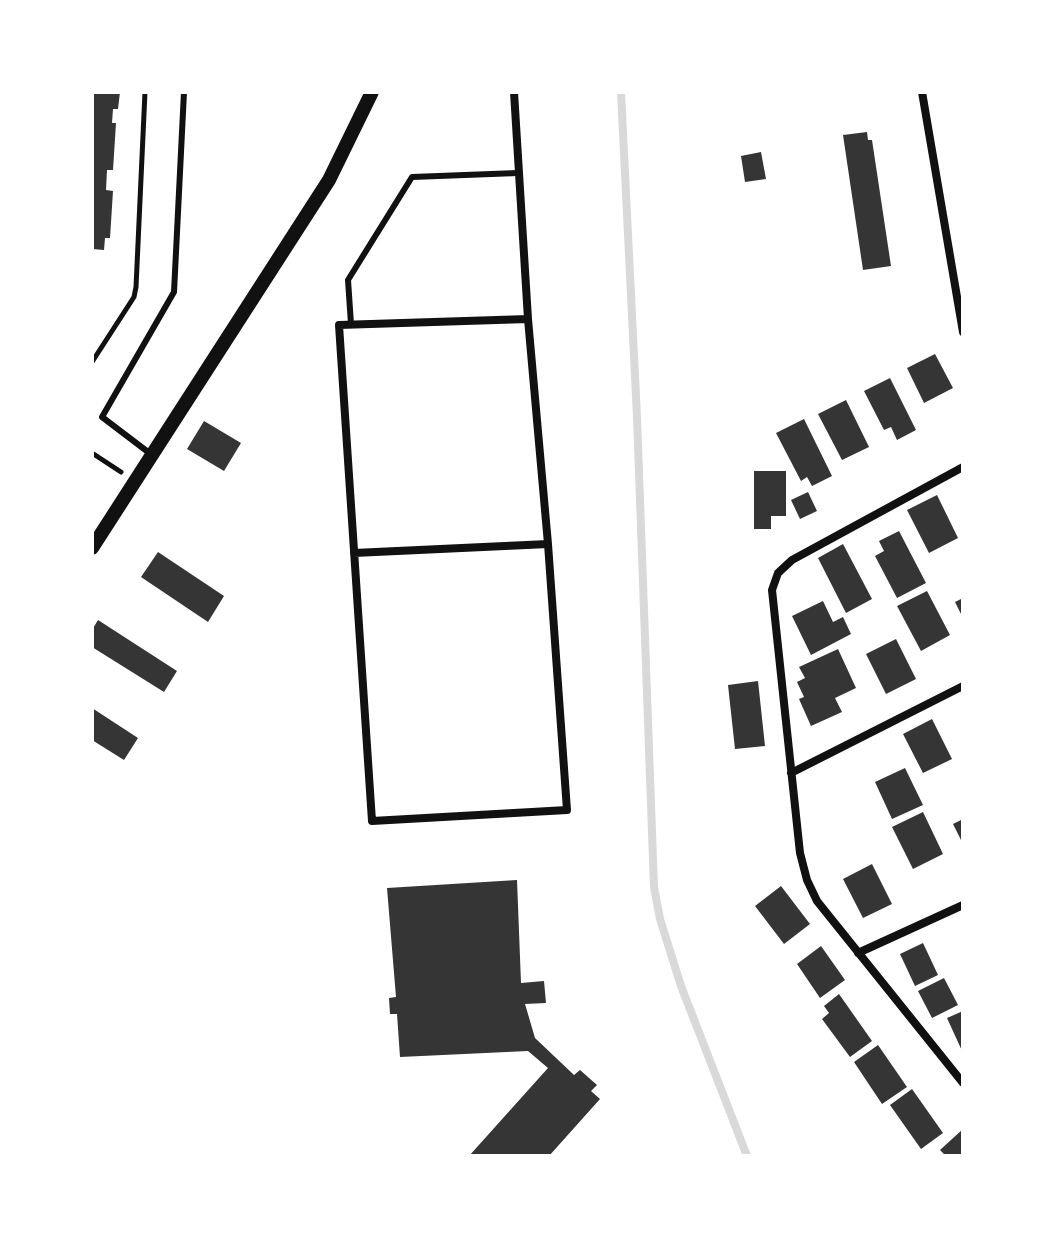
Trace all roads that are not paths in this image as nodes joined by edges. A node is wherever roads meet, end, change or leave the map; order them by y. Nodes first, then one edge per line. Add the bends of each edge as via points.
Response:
1 (184, 92) edge
2 (372, 92) edge
3 (514, 92) edge
4 (922, 92) edge
5 (518, 173) junction
6 (528, 319) junction
7 (351, 324) junction
8 (963, 332) edge
9 (152, 455) junction
10 (963, 467) edge
11 (548, 544) junction
12 (92, 548) edge
13 (354, 553) junction
14 (963, 686) edge
15 (791, 773) junction
16 (963, 905) edge
17 (858, 953) junction
18 (963, 1083) edge

1 - 9 lane via 174,292 102,417
2 - 9 street via 329,180
3 - 5 street
4 - 8 street
5 - 6 street
5 - 7 lane via 412,177 348,280
6 - 7 street
6 - 11 street
7 - 13 street via 339,325
9 - 12 street
10 - 15 street via 792,560 778,573 772,590
11 - 13 street
11 - 13 street via 567,810 372,821
14 - 15 street
15 - 17 street via 807,880
16 - 17 street
17 - 18 street

